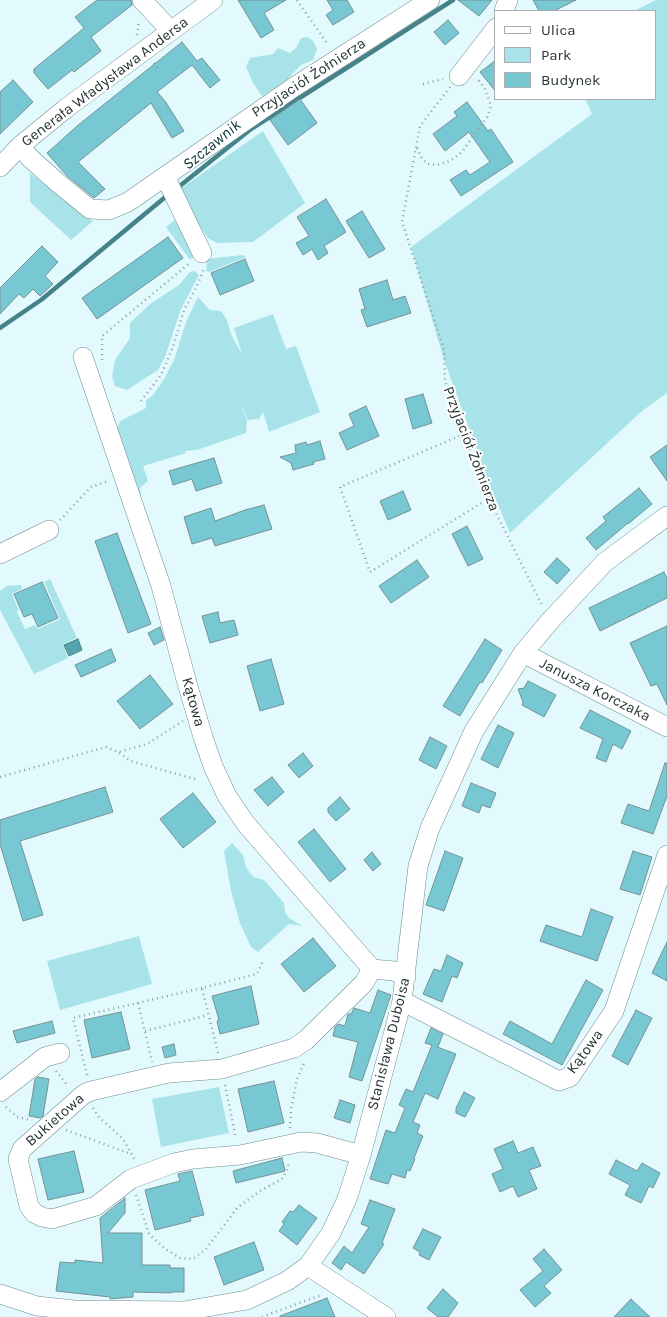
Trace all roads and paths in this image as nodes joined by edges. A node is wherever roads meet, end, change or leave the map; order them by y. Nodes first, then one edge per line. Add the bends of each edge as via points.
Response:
1 (142, 0) edge
2 (213, 0) edge
3 (297, 0) edge
4 (430, 0) edge
5 (171, 31) junction
6 (494, 31) edge
7 (337, 59) junction
8 (154, 61) dead end
9 (464, 70) junction
10 (160, 71) dead end
11 (423, 84) dead end
12 (20, 146) junction
13 (416, 146) junction
14 (0, 167) edge
15 (170, 186) junction
16 (202, 253) junction
17 (83, 357) dead end
18 (102, 364) dead end
19 (141, 401) dead end
20 (464, 434) junction
21 (123, 477) junction
22 (488, 499) junction
23 (667, 516) edge
24 (50, 530) joint
25 (0, 554) edge
26 (550, 621) junction
27 (523, 653) junction
28 (196, 714) junction
29 (667, 728) edge
30 (118, 752) junction
31 (0, 777) edge
32 (198, 780) dead end
33 (667, 855) edge
34 (263, 961) dead end
35 (372, 969) junction
36 (406, 977) junction
37 (202, 988) junction
38 (402, 1001) junction
39 (138, 1003) junction
40 (208, 1015) junction
41 (145, 1031) junction
42 (306, 1040) junction
43 (52, 1055) joint
44 (222, 1069) junction
45 (156, 1075) junction
46 (0, 1092) edge
47 (87, 1092) junction
48 (0, 1102) edge
49 (49, 1124) junction
50 (289, 1144) junction
51 (132, 1155) junction
52 (240, 1155) junction
53 (361, 1155) junction
54 (137, 1177) junction
55 (308, 1266) junction
56 (334, 1283) junction
57 (0, 1294) edge
58 (262, 1317) edge
59 (386, 1317) edge

1 - 5 street
2 - 5 street, Generała Władysława Andersa
3 - 7 path
4 - 7 street, Przyjaciół Żołnierza
5 - 12 street, Generała Władysława Andersa
6 - 9 street
7 - 15 street, Przyjaciół Żołnierza via 294,86
8 - 10 path
9 - 11 path
9 - 13 path, Przyjaciół Żołnierza via 420,126
9 - 13 path via 489,98 491,106 487,117 462,152 450,161 428,164
12 - 14 street, Generała Władysława Andersa
12 - 15 street, Przyjaciół Żołnierza via 58,184 90,209 109,210
13 - 20 path, Przyjaciół Żołnierza via 402,222 444,350 444,381
15 - 16 street
16 - 18 path via 102,336
16 - 19 path via 204,271 184,310 173,347 161,376
17 - 21 street, Kątowa
20 - 22 path, Przyjaciół Żołnierza
20 - 22 path via 340,487 370,572
21 - 24 path via 92,487
21 - 28 street, Kątowa via 161,586
22 - 26 path, Przyjaciół Żołnierza
23 - 26 street, Stanisława Duboisa via 605,562
24 - 25 street
26 - 27 street, Stanisława Duboisa
27 - 29 street, Janusza Korczaka
27 - 36 street, Stanisława Duboisa via 474,731 430,828 418,866
28 - 30 path via 147,744
28 - 35 street, Kątowa via 213,766 227,796 246,824
30 - 31 path via 106,747
30 - 32 path via 131,761
33 - 38 street, Kątowa via 614,1011 570,1077 559,1081
34 - 37 path via 257,974
35 - 36 street
35 - 42 street, Bukietowa via 364,983
36 - 38 street, Stanisława Duboisa
37 - 39 path
37 - 40 path
38 - 53 street, Stanisława Duboisa
39 - 41 path
39 - 47 path via 73,1018
40 - 41 path
40 - 44 path
41 - 45 path
42 - 44 street, Bukietowa via 294,1048
42 - 50 path via 305,1062 296,1079 291,1109
43 - 46 street
43 - 47 path via 74,1092
44 - 45 street, Bukietowa
44 - 52 path
45 - 47 street, Bukietowa
47 - 49 street, Bukietowa
47 - 51 path via 99,1117 123,1140
48 - 49 path via 17,1117
49 - 51 path
49 - 54 street, Bukietowa via 22,1149 18,1159 29,1206 42,1218 52,1219 96,1206
50 - 52 street, Bukietowa
50 - 53 street, Bukietowa via 317,1143
50 - 54 path via 288,1168 282,1179 238,1208 206,1249 193,1259 180,1258 149,1234
51 - 54 path
52 - 54 street, Bukietowa via 174,1163
53 - 55 street, Stanisława Duboisa via 347,1199 331,1233
55 - 56 street
55 - 57 street, Stanisława Duboisa via 247,1300 184,1311 66,1309 37,1306
56 - 58 path via 331,1292
56 - 59 street

